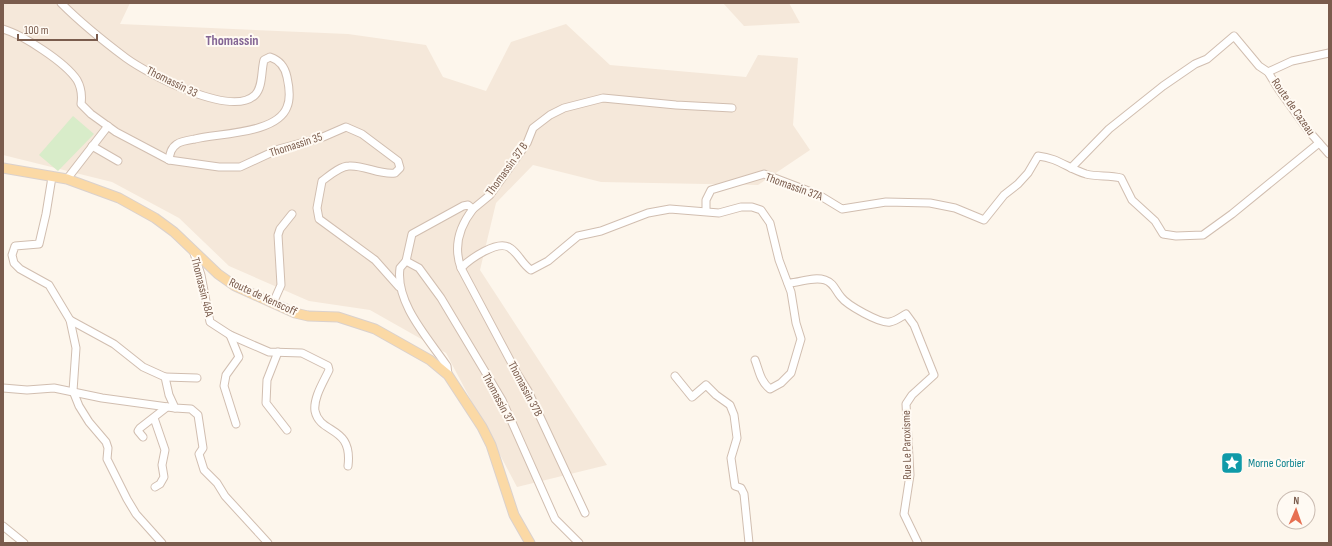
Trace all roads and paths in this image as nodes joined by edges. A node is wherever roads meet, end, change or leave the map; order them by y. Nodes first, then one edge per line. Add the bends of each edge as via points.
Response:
1 (61, 3) edge
2 (3, 29) edge
3 (1329, 53) edge
4 (1268, 72) junction
5 (732, 108) dead end
6 (108, 126) junction
7 (1319, 142) junction
8 (92, 146) junction
9 (1329, 154) edge
10 (168, 160) junction
11 (118, 161) dead end
12 (3, 168) edge
13 (1071, 168) junction
14 (52, 177) junction
15 (67, 179) junction
16 (472, 209) junction
17 (706, 211) junction
18 (292, 214) dead end
19 (193, 250) junction
20 (406, 261) junction
21 (461, 268) junction
22 (788, 283) junction
23 (399, 287) junction
24 (273, 303) junction
25 (70, 320) junction
26 (230, 335) junction
27 (278, 352) junction
28 (755, 360) dead end
29 (448, 376) junction
30 (675, 376) dead end
31 (166, 377) junction
32 (197, 378) dead end
33 (3, 388) edge
34 (73, 391) junction
35 (167, 407) junction
36 (175, 408) junction
37 (154, 418) junction
38 (236, 424) dead end
39 (287, 430) dead end
40 (143, 437) dead end
41 (348, 466) dead end
42 (154, 487) dead end
43 (585, 513) dead end
44 (3, 526) edge
45 (24, 543) edge
46 (162, 543) edge
47 (268, 543) edge
48 (530, 543) edge
49 (579, 543) edge
50 (749, 543) edge
51 (918, 543) edge

1 - 10 street, Thomassin 33 via 127,59 194,95 222,101 250,99 259,89 264,60 270,57 282,65 290,91 287,108 273,123 241,132 177,143 170,151
2 - 6 street, Thomassin 35 via 17,33 64,66 78,81 82,95 81,104
3 - 4 street via 1292,61
4 - 7 street, Route de Cazeau
4 - 13 street, Route de Cazeau via 1259,66 1234,36 1207,59 1163,86 1109,129
5 - 16 street, Thomassin 37 B via 603,98 564,108 533,128 527,143 490,195
6 - 8 street
6 - 10 street, Thomassin 35
7 - 9 street, Route de Cazeau
7 - 13 street via 1203,235 1163,234 1155,221 1132,200 1121,178 1088,174
8 - 11 street
8 - 15 street
10 - 23 street, Thomassin 35 via 219,167 240,167 279,149 323,137 346,127 362,134 398,161 400,168 395,173 385,174 348,166 334,172 322,181 317,208 319,219 375,260
12 - 14 main road, Route de Kenscoff
13 - 17 street, Thomassin 37A via 1052,157 1038,156 1028,173 1004,194 984,220 955,208 930,203 886,202 842,208 819,195 764,174 711,190 706,200
14 - 15 main road, Route de Kenscoff
14 - 25 street via 39,244 15,246 12,255 14,263 20,269 49,285
15 - 19 main road, Route de Kenscoff via 119,198 174,232
16 - 20 street via 468,205 463,206 412,234
16 - 21 street via 459,232 456,254
17 - 21 street via 670,209 648,213 601,232 578,236 548,261 531,270 518,255 504,245 493,247 469,260
17 - 22 street via 719,213 741,207 761,210 770,223 779,260
18 - 24 street via 278,235 281,285
19 - 24 main road, Route de Kenscoff via 235,286
19 - 26 street, Thomassin 48A via 201,275 210,322
20 - 23 street via 400,268
20 - 49 street, Thomassin 37 via 419,268 441,298 502,400 554,519
21 - 43 street, Thomassin 37B via 528,391
22 - 28 street via 801,338 791,373 770,389 764,384
22 - 51 street, Rue Le Paroxisme via 817,278 824,280 835,286 841,298 849,304 886,322 892,322 906,314 914,326 934,375 906,404 910,475 904,514
23 - 29 street via 403,299 447,366
24 - 29 main road, Route de Kenscoff via 295,313 338,317 375,329 430,360
25 - 31 street via 114,344 143,367
25 - 34 street via 76,348
26 - 27 street, Thomassin 48A via 269,352
26 - 38 street via 239,357 226,374 224,386
27 - 39 street via 267,380 266,403
27 - 41 street, Thomassin 48A via 302,353 328,366 329,370 317,397 315,410 319,420 345,439
29 - 48 main road, Route de Kenscoff via 491,445 514,515
30 - 50 street via 692,396 706,385 730,405 737,438 732,458 736,486 741,488 744,494
31 - 32 street
31 - 36 street via 169,395
33 - 34 street via 54,388
34 - 35 street via 102,398
34 - 46 street via 89,422 106,442 107,459 127,499 136,514
35 - 36 street
35 - 37 street
36 - 47 street via 191,409 198,415 203,448 199,454 204,470
37 - 40 street via 138,431
37 - 42 street via 165,450 162,465 164,477 160,484
44 - 45 street

